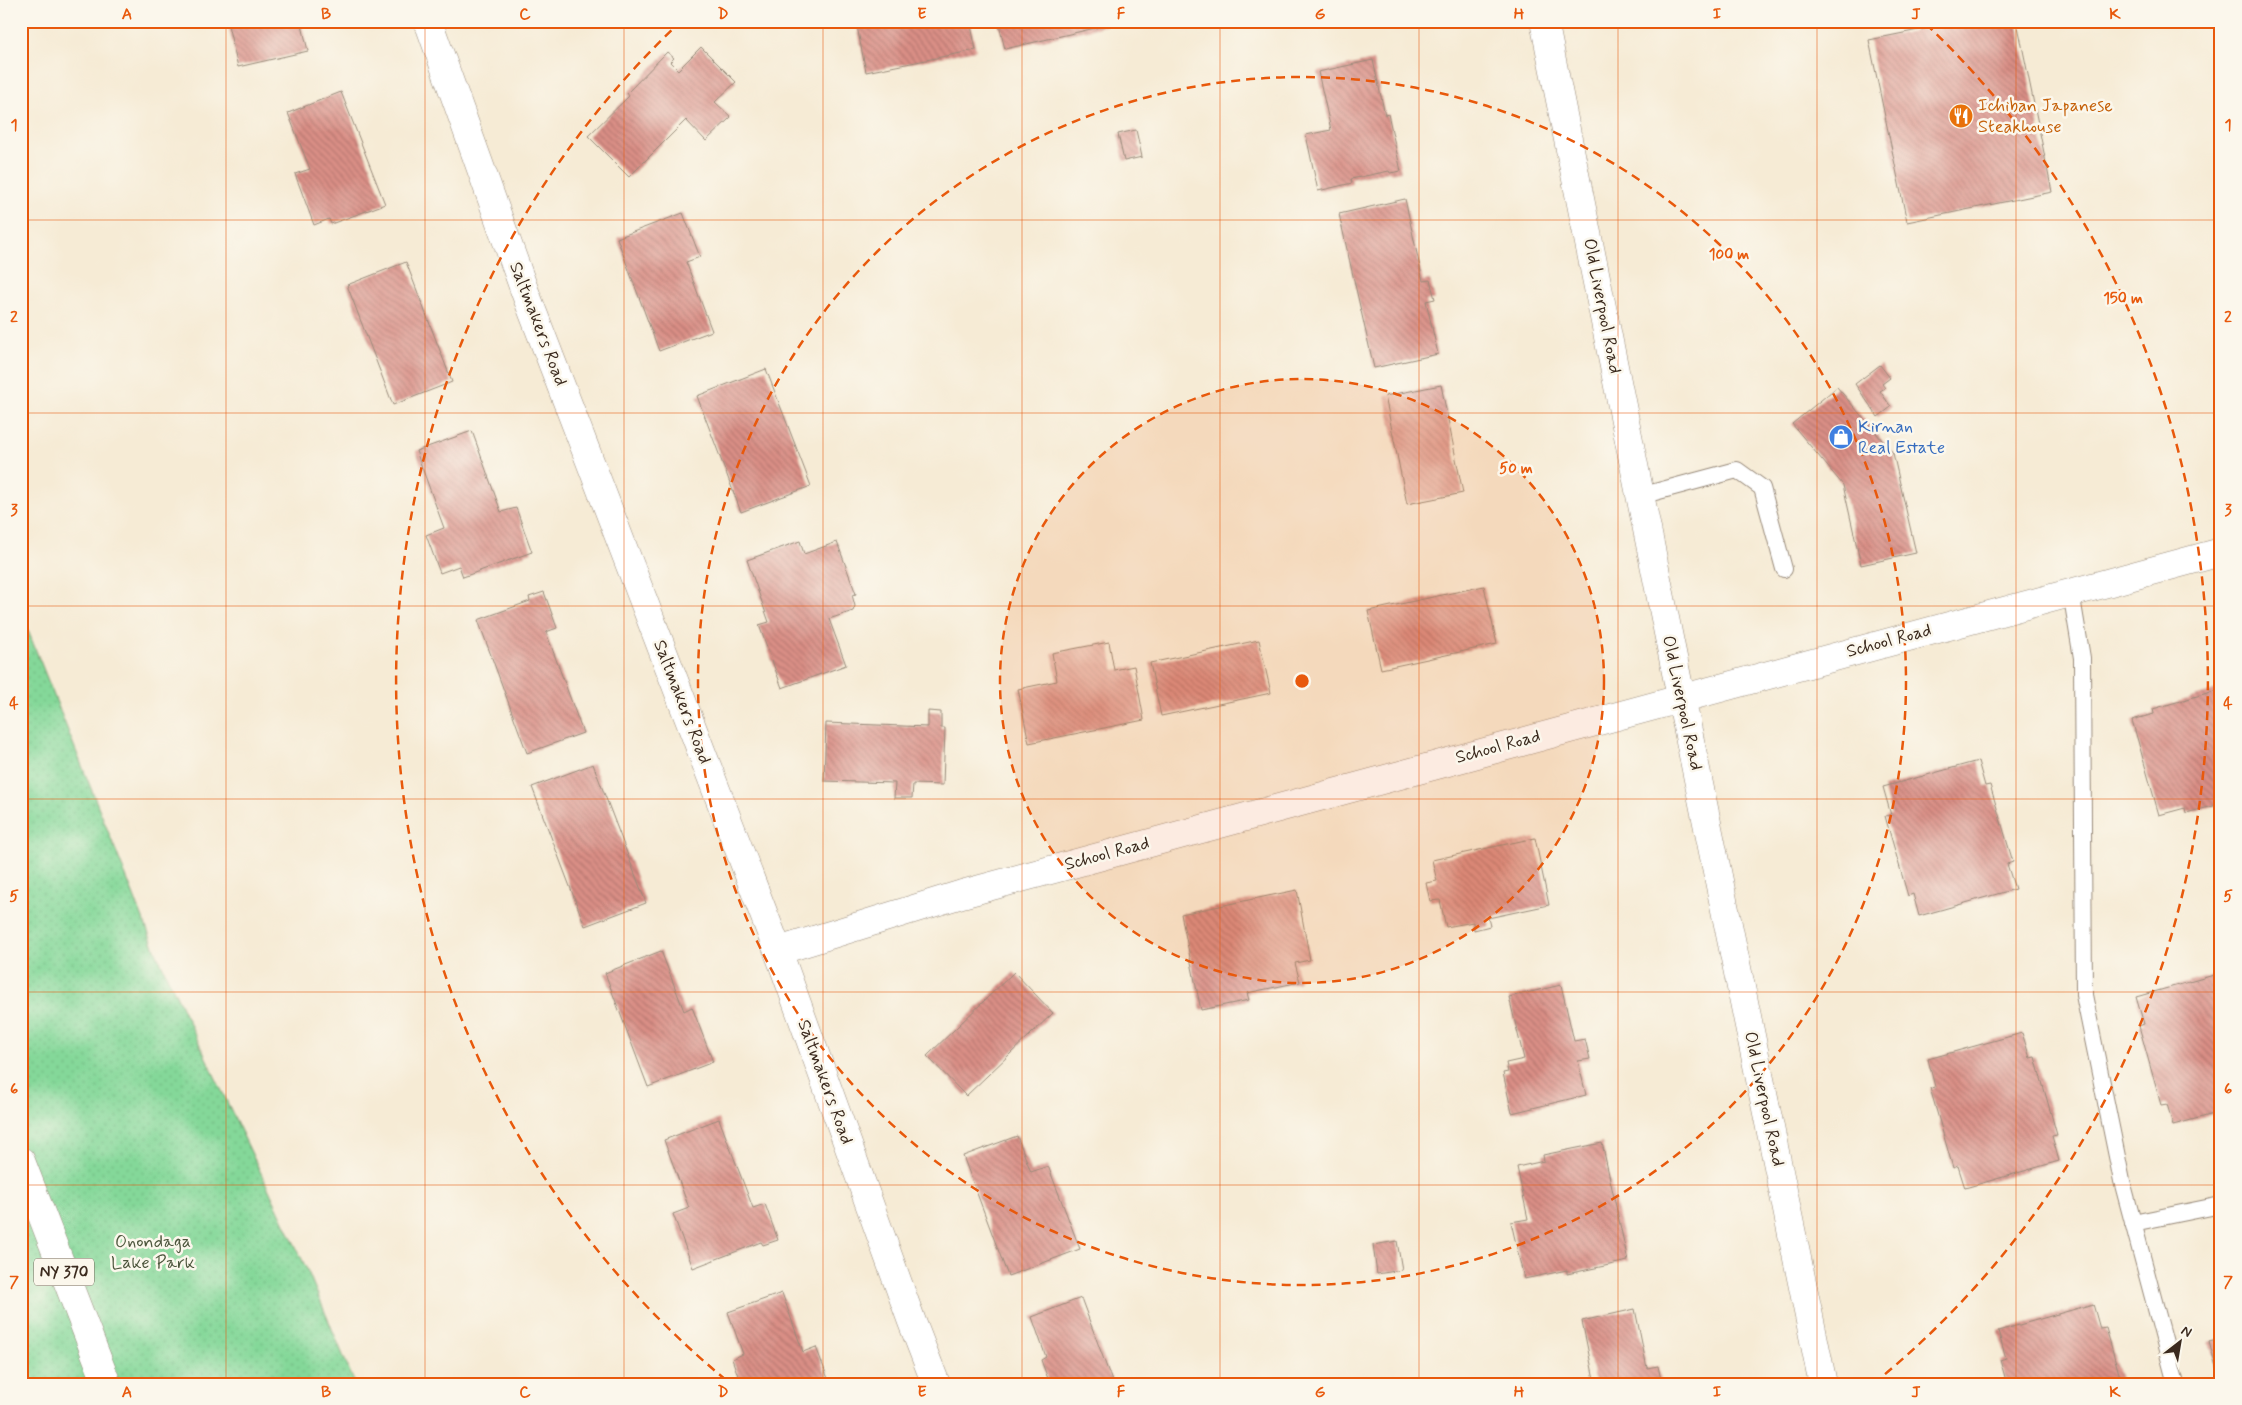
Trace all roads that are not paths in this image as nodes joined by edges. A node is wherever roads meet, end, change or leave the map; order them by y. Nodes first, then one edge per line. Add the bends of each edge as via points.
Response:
1 (428, 21) edge
2 (1544, 21) edge
3 (1640, 496) junction
4 (2221, 552) edge
5 (1784, 569) dead end
6 (2071, 592) junction
7 (1681, 697) junction
8 (778, 951) junction
9 (21, 1161) edge
10 (2221, 1205) edge
11 (2133, 1223) junction
12 (107, 1384) edge
13 (936, 1384) edge
14 (1822, 1384) edge
15 (2176, 1384) edge

1 - 8 street, Saltmakers Road via 525,292
2 - 3 street, Old Liverpool Road
3 - 5 lane via 1738,470 1762,488
3 - 7 street, Old Liverpool Road
4 - 6 street, School Road
6 - 7 street, School Road
6 - 11 lane via 2082,658 2084,995
7 - 8 street, School Road via 962,894
7 - 14 street, Old Liverpool Road
8 - 13 street, Saltmakers Road
9 - 12 street, NY 370
10 - 11 lane
11 - 15 lane

